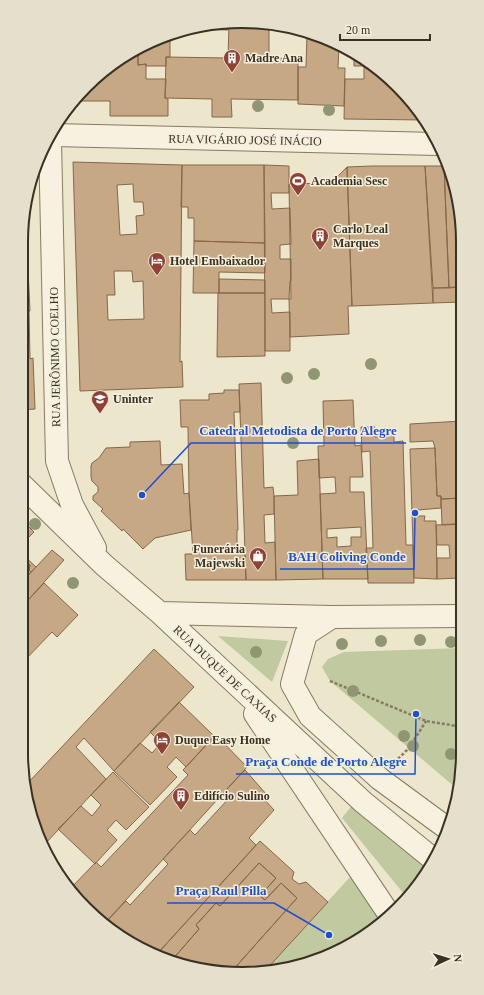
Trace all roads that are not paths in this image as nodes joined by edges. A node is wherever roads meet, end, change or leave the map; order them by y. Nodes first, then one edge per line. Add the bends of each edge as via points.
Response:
1 (57, 135) edge
2 (432, 144) edge
3 (50, 147) edge
4 (28, 491) edge
5 (104, 565) junction
6 (160, 613) junction
7 (456, 616) edge
8 (332, 617) junction
9 (234, 683) junction
10 (444, 826) edge
11 (429, 856) edge
12 (387, 910) edge

1 - 2 street, RUA VIGÁRIO JOSÉ INÁCIO
3 - 5 street, RUA JERÔNIMO COELHO via 57,461 72,505
4 - 5 street, RUA DUQUE DE CAXIAS
5 - 6 street, RUA DUQUE DE CAXIAS
6 - 8 street
6 - 9 street, RUA DUQUE DE CAXIAS
7 - 8 street
8 - 10 street via 306,634 292,684 310,716 380,779
9 - 11 street, RUA DUQUE DE CAXIAS via 363,802
9 - 12 street

